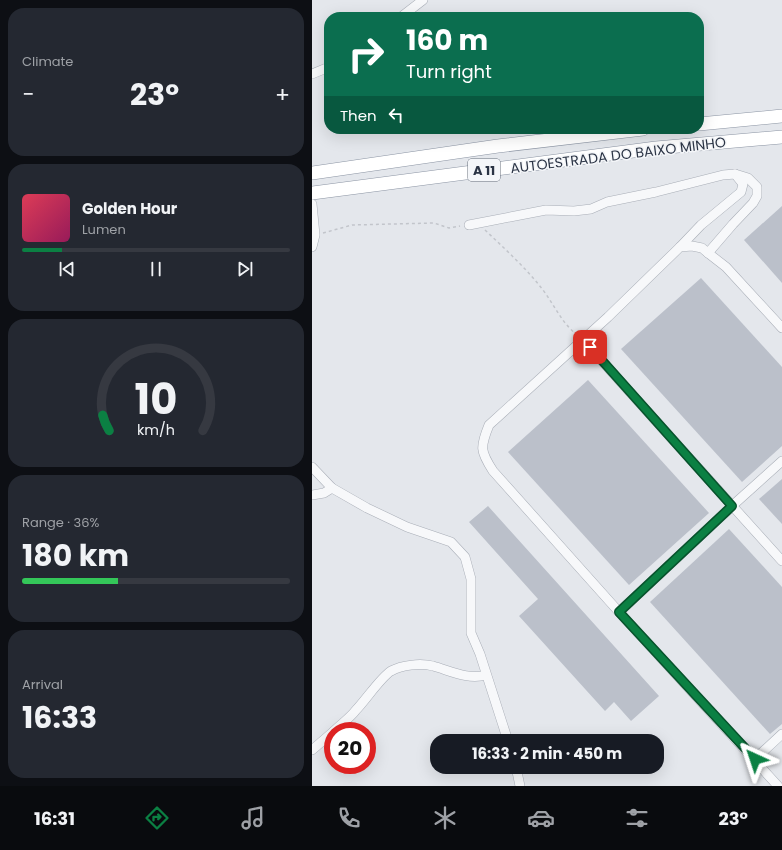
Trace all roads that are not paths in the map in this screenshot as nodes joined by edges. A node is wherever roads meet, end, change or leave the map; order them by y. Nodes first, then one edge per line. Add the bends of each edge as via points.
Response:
1 (423, 0) edge
2 (407, 12) edge
3 (324, 69) edge
4 (312, 74) edge
5 (782, 116) edge
6 (704, 124) edge
7 (601, 134) edge
8 (782, 138) edge
9 (312, 173) edge
10 (735, 174) junction
11 (312, 193) edge
12 (312, 204) edge
13 (469, 225) road end
14 (680, 247) junction
15 (312, 248) edge
16 (708, 252) junction
17 (782, 328) edge
18 (583, 340) junction
19 (782, 461) edge
20 (312, 467) edge
21 (332, 488) junction
22 (312, 495) edge
23 (732, 506) junction
24 (782, 561) edge
25 (619, 612) junction
26 (486, 675) junction
27 (343, 722) edge
28 (506, 734) edge
29 (782, 734) edge
30 (324, 739) edge
31 (312, 750) edge
32 (755, 759) junction
33 (517, 774) edge
34 (520, 786) edge
35 (778, 786) edge

1 - 2 street
3 - 4 street
5 - 6 highway, AUTOESTRADA DO BAIXO MINHO
7 - 9 highway, AUTOESTRADA DO BAIXO MINHO / A 11
8 - 11 highway, AUTOESTRADA DO BAIXO MINHO / A 11 via 656,148
10 - 13 street via 607,202 591,208 574,211 546,210
10 - 14 street via 742,184 741,192 701,225
10 - 16 street via 748,178 757,187 757,196
12 - 15 street via 315,235
14 - 16 street via 692,246
14 - 18 street
16 - 17 street via 726,267
18 - 23 street
18 - 25 street via 489,425 483,440 483,455 493,470
19 - 23 street
20 - 21 street
21 - 22 street via 324,493
21 - 26 street via 407,527 451,542 464,557 471,578 471,634
23 - 24 street
23 - 25 street
25 - 32 street
26 - 27 street via 464,676 426,665 407,666 390,671
26 - 28 street
29 - 32 street
30 - 31 street
32 - 35 street
33 - 34 street

